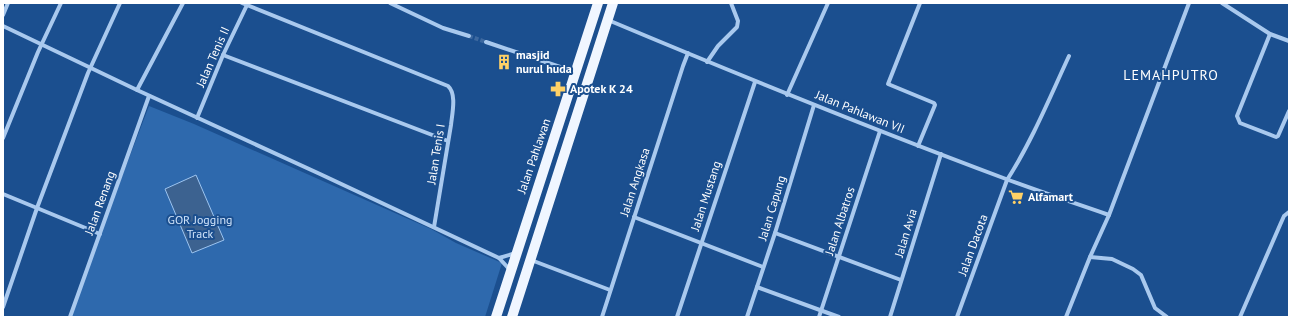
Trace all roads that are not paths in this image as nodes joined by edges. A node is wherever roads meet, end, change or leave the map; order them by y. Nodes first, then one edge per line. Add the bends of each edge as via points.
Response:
1 (8, 3) edge
2 (61, 3) edge
3 (120, 3) edge
4 (182, 3) edge
5 (242, 3) edge
6 (390, 3) edge
7 (598, 3) edge
8 (613, 3) edge
9 (731, 3) edge
10 (828, 3) edge
11 (920, 3) edge
12 (1189, 3) edge
13 (1222, 3) edge
14 (247, 5) junction
15 (3, 15) edge
16 (607, 20) junction
17 (4, 28) edge
18 (1270, 34) junction
19 (469, 36) tunnel mouth
20 (1289, 41) edge
21 (486, 42) tunnel mouth
22 (41, 45) junction
23 (688, 53) junction
24 (223, 55) junction
25 (1069, 56) dead end
26 (707, 62) junction
27 (90, 68) junction
28 (575, 72) junction
29 (754, 82) junction
30 (137, 90) junction
31 (787, 94) junction
32 (149, 96) junction
33 (814, 105) junction
34 (1289, 111) edge
35 (197, 118) junction
36 (880, 131) junction
37 (3, 138) edge
38 (448, 141) junction
39 (918, 146) junction
40 (941, 154) junction
41 (1007, 180) junction
42 (3, 194) edge
43 (37, 208) junction
44 (1289, 212) edge
45 (1109, 215) junction
46 (634, 217) junction
47 (1287, 217) edge
48 (434, 227) junction
49 (775, 233) junction
50 (100, 234) junction
51 (701, 243) junction
52 (516, 253) junction
53 (838, 257) junction
54 (1090, 257) junction
55 (499, 258) junction
56 (530, 260) junction
57 (763, 267) junction
58 (510, 270) junction
59 (901, 280) junction
60 (757, 287) junction
61 (610, 290) junction
62 (3, 307) edge
63 (821, 311) junction
64 (70, 317) edge
65 (496, 317) edge
66 (512, 317) edge
67 (602, 317) edge
68 (677, 317) edge
69 (747, 317) edge
70 (819, 317) edge
71 (839, 317) edge
72 (890, 317) edge
73 (957, 317) edge
74 (1066, 317) edge
75 (1167, 317) edge
76 (1240, 317) edge

1 - 15 street
2 - 22 street
3 - 27 street
4 - 30 street
5 - 14 street
6 - 19 street via 443,28
7 - 28 main road, Jalan Pahlawan
8 - 16 main road
9 - 26 street via 738,27 718,46
10 - 31 street
11 - 39 street via 888,84 935,105
12 - 45 street
13 - 18 street
14 - 24 street, Jalan Tenis II
14 - 38 street, Jalan Tenis I via 448,86 451,89 453,109
16 - 23 street, Jalan Pahlawan VII
16 - 56 main road
17 - 22 street
18 - 20 street
18 - 34 street via 1238,120 1276,137
21 - 28 street
22 - 27 street
22 - 37 street
23 - 26 street, Jalan Pahlawan VII
23 - 46 street, Jalan Angkasa
24 - 35 street, Jalan Tenis II
24 - 38 street
25 - 41 street, Jalan Dacota via 1038,123
26 - 29 street, Jalan Pahlawan VII
27 - 30 street
27 - 43 street
28 - 52 main road, Jalan Pahlawan
29 - 31 street, Jalan Pahlawan VII
29 - 51 street, Jalan Mustang
30 - 32 street
31 - 33 street, Jalan Pahlawan VII
32 - 35 street
32 - 50 street, Jalan Renang
33 - 36 street, Jalan Pahlawan VII
33 - 49 street, Jalan Capung
35 - 48 street
36 - 39 street, Jalan Pahlawan VII
36 - 53 street, Jalan Albatros
38 - 48 street, Jalan Tenis I
39 - 40 street, Jalan Pahlawan VII
40 - 41 street, Jalan Pahlawan VII
40 - 59 street, Jalan Avia
41 - 45 street, Jalan Pahlawan VII
41 - 73 street, Jalan Dacota
42 - 43 street
43 - 50 street
43 - 62 street
44 - 47 street
45 - 54 street
46 - 51 street
46 - 61 street, Jalan Angkasa
47 - 76 street
48 - 55 street
49 - 53 street
49 - 57 street, Jalan Capung
50 - 64 street, Jalan Renang
51 - 57 street
51 - 68 street, Jalan Mustang
52 - 55 street
52 - 58 main road, Jalan Pahlawan
53 - 59 street
53 - 63 street, Jalan Albatros
54 - 74 street
54 - 75 street via 1112,259 1141,275 1155,308
55 - 58 street
56 - 61 street
56 - 66 main road
57 - 60 street, Jalan Capung
58 - 65 main road, Jalan Pahlawan
59 - 72 street, Jalan Avia
60 - 63 street
60 - 69 street, Jalan Capung
61 - 67 street, Jalan Angkasa
63 - 70 street, Jalan Albatros
63 - 71 street

